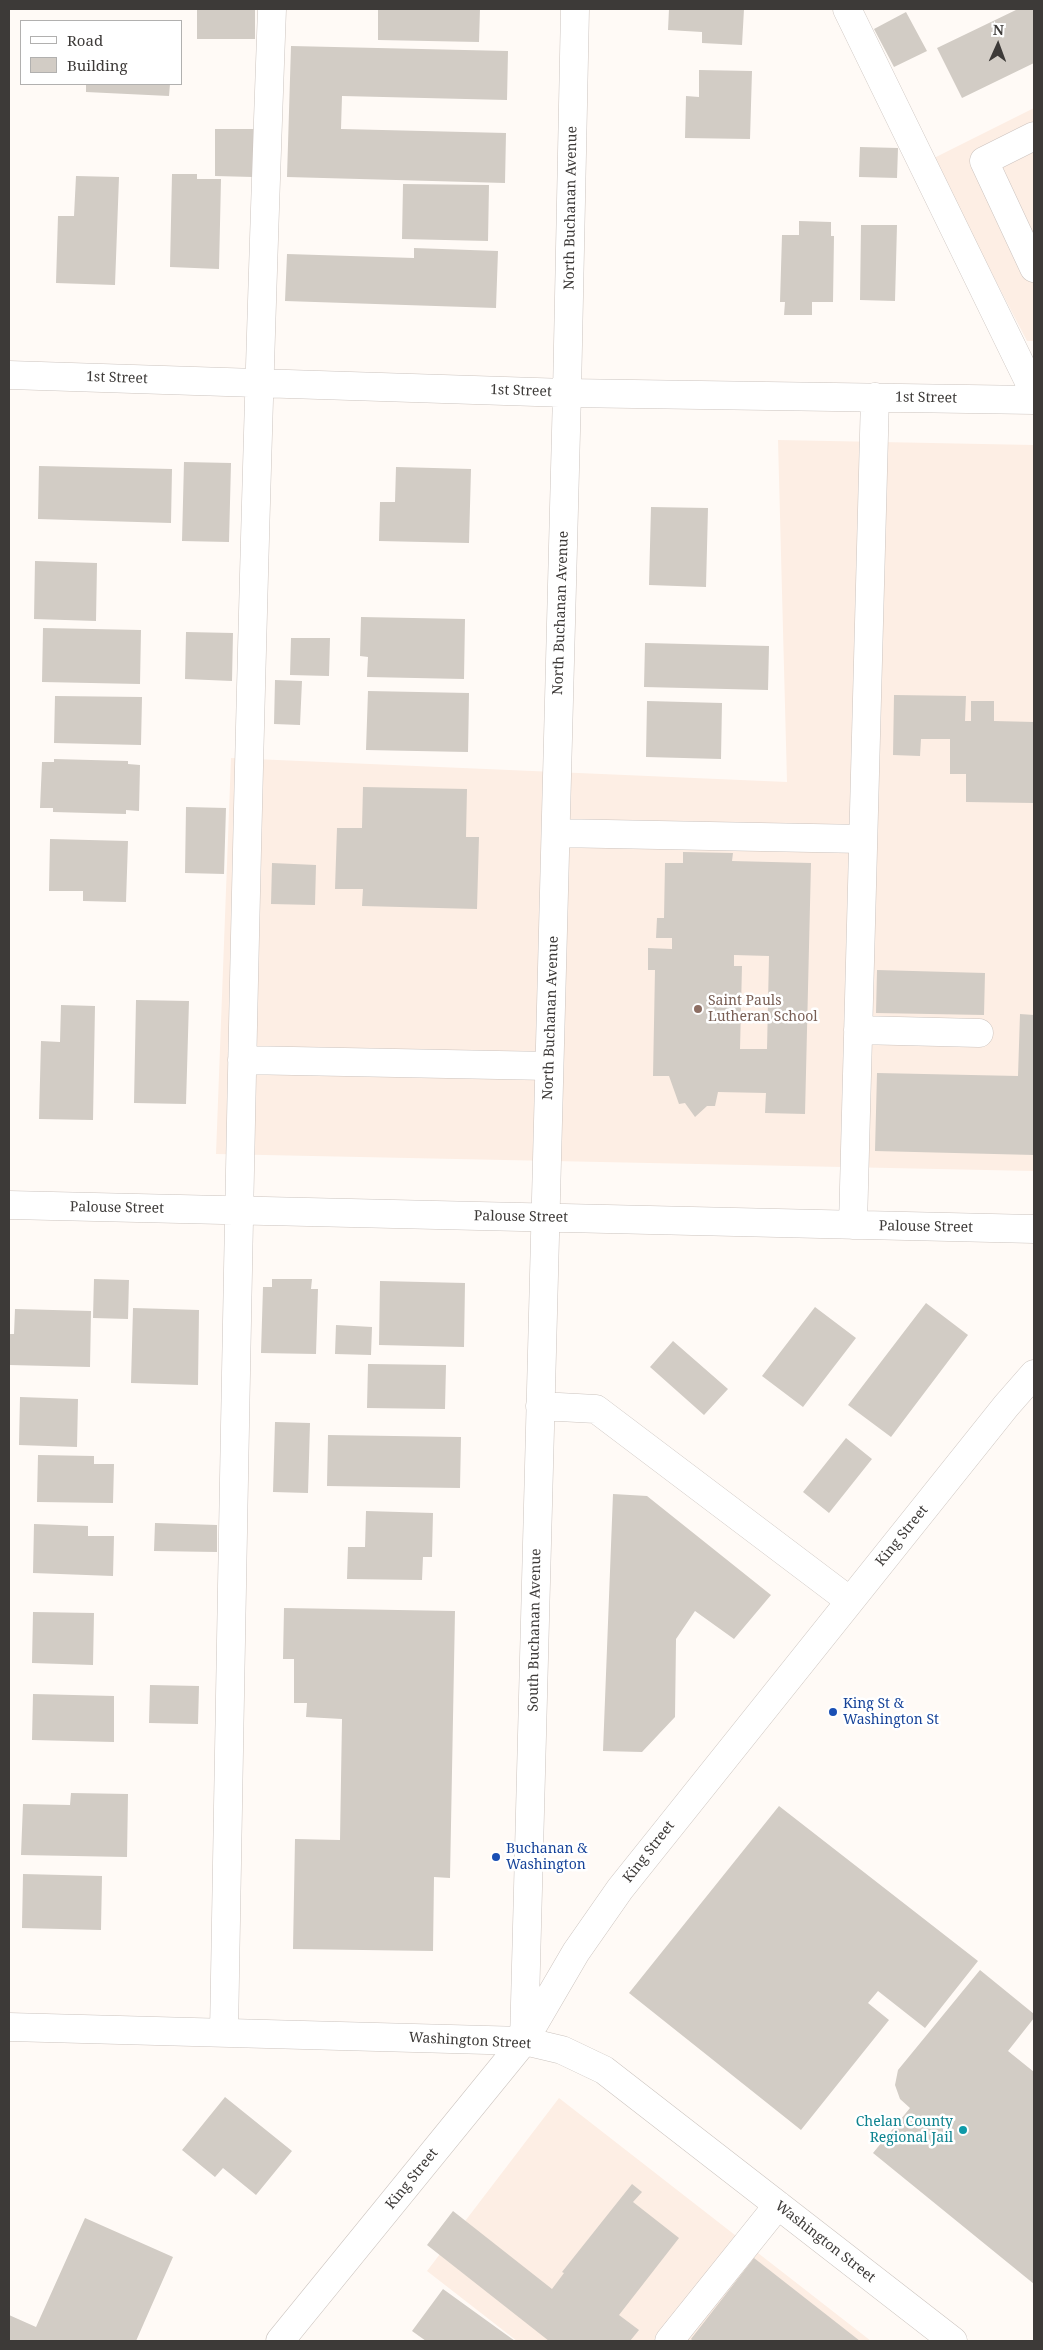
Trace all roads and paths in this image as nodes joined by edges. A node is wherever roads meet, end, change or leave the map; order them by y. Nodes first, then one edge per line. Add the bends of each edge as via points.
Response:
1 (272, 9) edge
2 (575, 9) edge
3 (847, 9) edge
4 (1034, 136) edge
5 (1034, 268) edge
6 (9, 375) edge
7 (258, 383) junction
8 (1034, 392) edge
9 (567, 393) junction
10 (875, 397) junction
11 (1034, 400) edge
12 (556, 833) junction
13 (863, 839) junction
14 (858, 1030) junction
15 (979, 1033) dead end
16 (242, 1060) junction
17 (549, 1066) junction
18 (9, 1205) edge
19 (239, 1211) junction
20 (545, 1218) junction
21 (853, 1225) junction
22 (1034, 1229) edge
23 (1034, 1374) edge
24 (540, 1406) junction
25 (850, 1601) junction
26 (9, 2026) edge
27 (224, 2033) junction
28 (524, 2041) junction
29 (778, 2205) junction
30 (280, 2341) edge
31 (669, 2341) edge
32 (953, 2341) edge

1 - 7 street
2 - 9 street, North Buchanan Avenue
3 - 8 street
4 - 5 street via 984,161
6 - 7 street, 1st Street
7 - 9 street, 1st Street
7 - 16 street
9 - 10 street, 1st Street
9 - 12 street, North Buchanan Avenue
10 - 11 street, 1st Street
10 - 13 street
12 - 13 street
12 - 17 street, North Buchanan Avenue
13 - 14 street
14 - 15 street
14 - 21 street
16 - 17 street
16 - 19 street
17 - 20 street, North Buchanan Avenue
18 - 19 street, Palouse Street
19 - 20 street, Palouse Street
19 - 27 street
20 - 21 street, Palouse Street
20 - 24 street, South Buchanan Avenue
21 - 22 street, Palouse Street
23 - 25 street, King Street
24 - 25 street via 596,1409
24 - 28 street, South Buchanan Avenue
25 - 28 street, King Street via 620,1889 576,1952
26 - 27 street, Washington Street
27 - 28 street, Washington Street
28 - 29 street, Washington Street via 562,2050 604,2070
28 - 30 street, King Street
29 - 31 street
29 - 32 street, Washington Street

